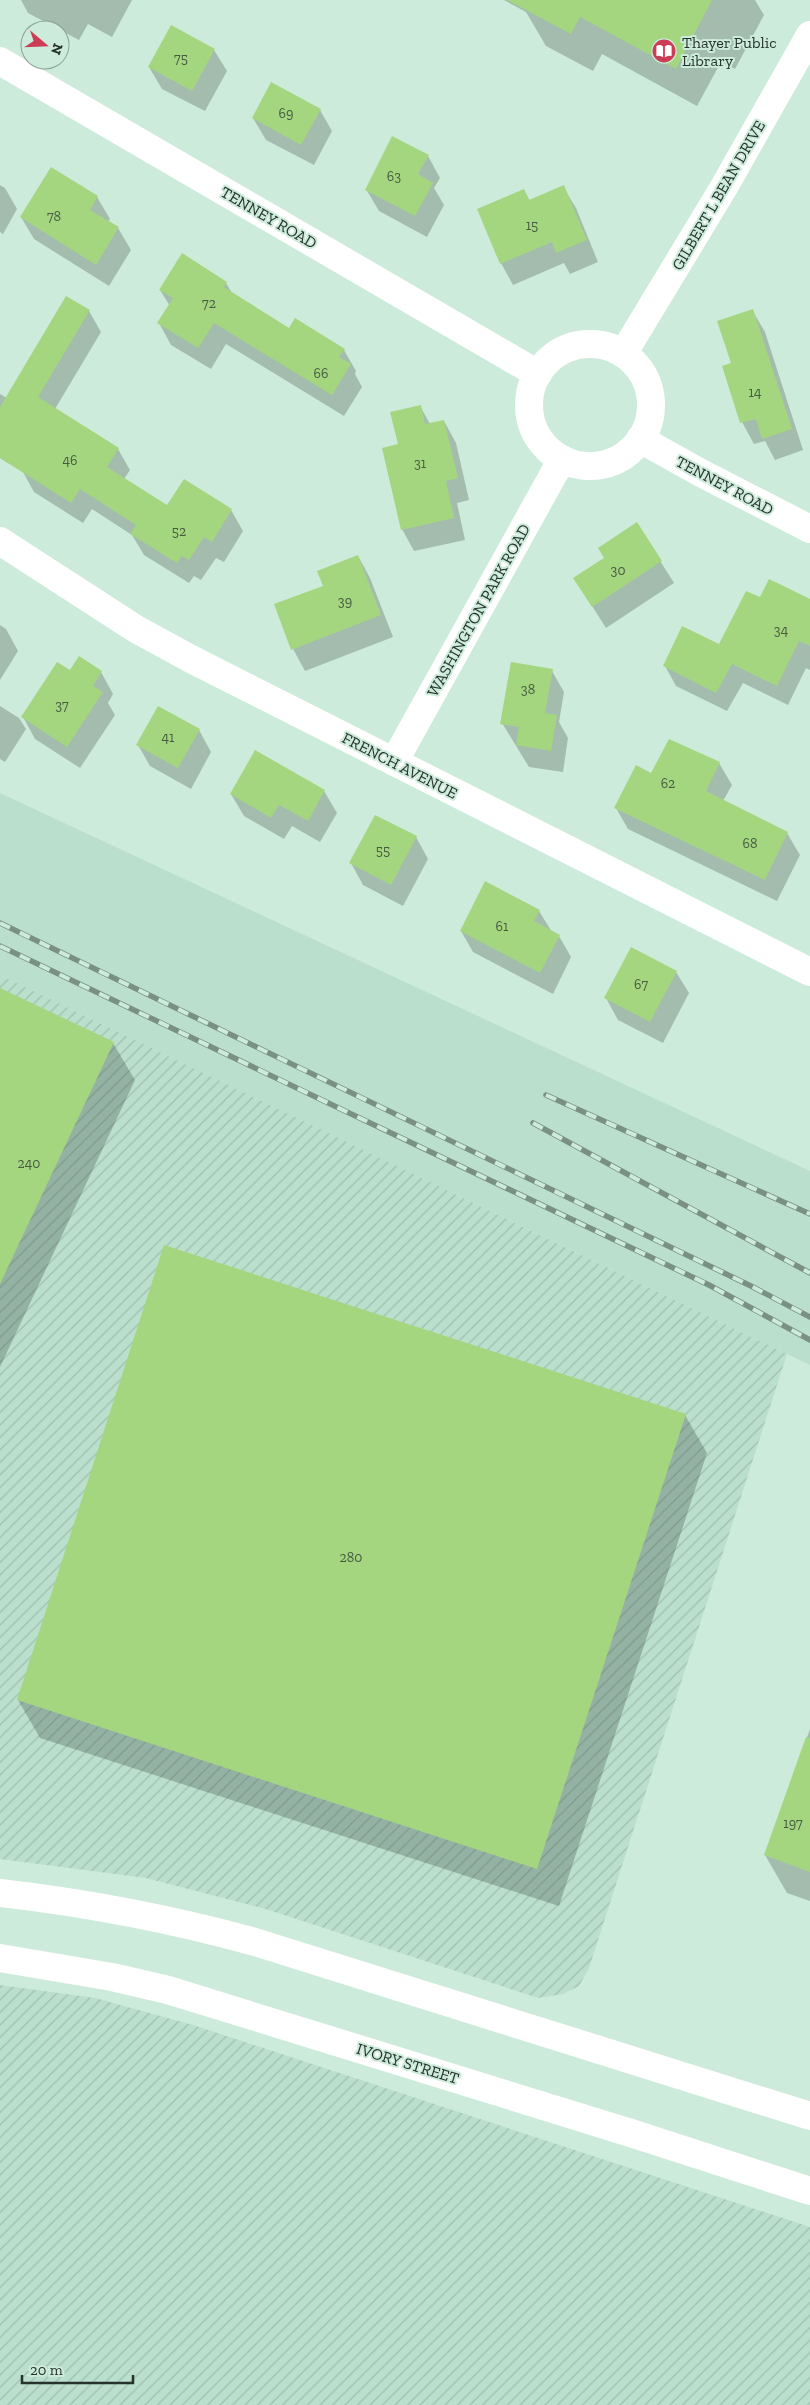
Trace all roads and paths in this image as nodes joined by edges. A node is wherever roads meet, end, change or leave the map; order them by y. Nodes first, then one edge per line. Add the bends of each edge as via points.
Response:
1 (810, 35) edge
2 (0, 61) edge
3 (623, 354) junction
4 (538, 374) junction
5 (640, 439) junction
6 (562, 459) junction
7 (810, 529) edge
8 (0, 541) edge
9 (394, 762) junction
10 (810, 972) edge
11 (0, 1893) edge
12 (0, 1958) edge
13 (810, 2116) edge
14 (810, 2191) edge

1 - 3 street, GILBERT L BEAN DRIVE via 724,187
2 - 4 street, TENNEY ROAD
3 - 4 street via 603,346 583,344 552,358
3 - 5 street via 641,372 649,391 650,414
4 - 6 street via 530,400 532,421 540,440
5 - 6 street via 622,456 602,464 582,465
5 - 7 street, TENNEY ROAD
6 - 9 street, WASHINGTON PARK ROAD
8 - 9 street, FRENCH AVENUE via 136,629
9 - 10 street, FRENCH AVENUE
11 - 13 street via 122,1910 255,1942
12 - 14 street, IVORY STREET via 168,1990

